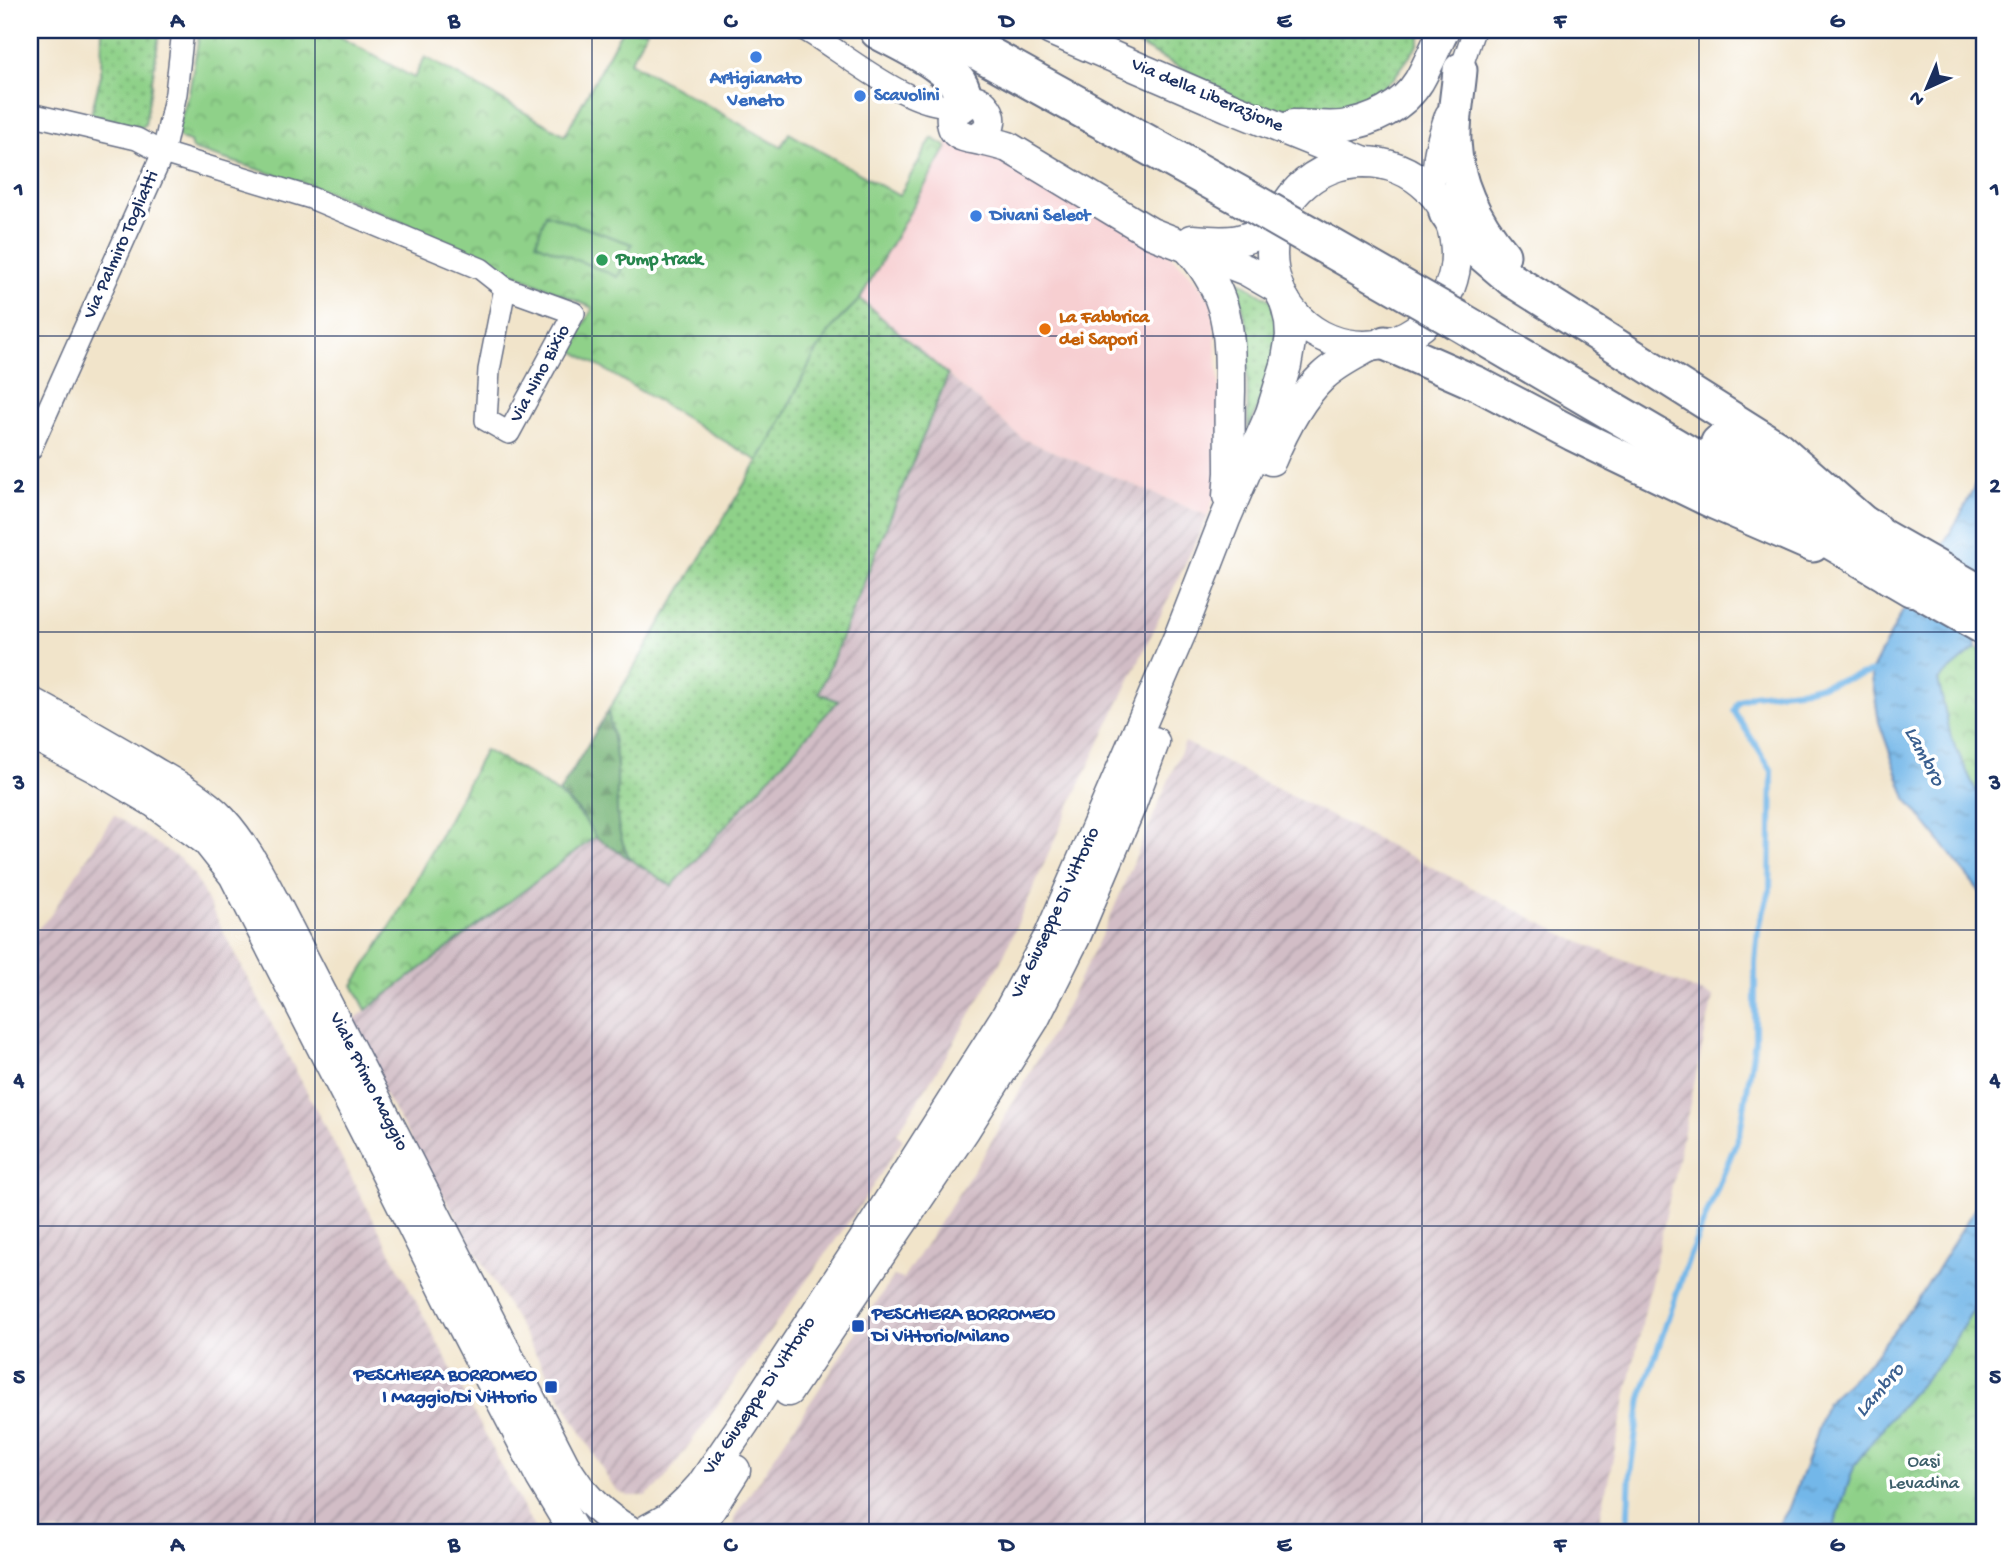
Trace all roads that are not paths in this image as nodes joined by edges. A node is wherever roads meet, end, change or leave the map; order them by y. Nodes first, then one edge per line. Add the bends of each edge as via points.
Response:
1 (183, 30) edge
2 (805, 30) edge
3 (879, 30) edge
4 (942, 30) edge
5 (995, 30) edge
6 (1051, 30) edge
7 (1474, 30) edge
8 (1443, 32) dead end
9 (1460, 70) junction
10 (30, 114) edge
11 (968, 118) junction
12 (1272, 125) junction
13 (163, 153) junction
14 (1365, 162) junction
15 (1251, 186) junction
16 (1441, 205) junction
17 (1278, 221) junction
18 (1176, 243) junction
19 (505, 288) junction
20 (1282, 295) junction
21 (1464, 312) junction
22 (1378, 344) junction
23 (1614, 345) junction
24 (30, 450) edge
25 (1226, 519) junction
26 (1873, 531) junction
27 (1919, 574) junction
28 (1981, 615) edge
29 (30, 702) edge
30 (30, 733) edge
31 (574, 1532) edge
32 (643, 1532) edge
33 (696, 1532) edge

1 - 13 street, Via Palmiro Togliatti
2 - 11 street via 891,86 952,106
3 - 11 highway via 943,67 959,85
4 - 15 highway
5 - 15 highway
6 - 12 main road, Via della Liberazione
7 - 9 street
8 - 12 main road via 1419,82 1390,110 1341,126
9 - 16 street via 1433,158 1432,178
9 - 23 main road via 1455,148 1475,216 1492,242 1534,286
10 - 13 street, Via Nino Bixio via 137,139
11 - 18 main road via 1151,233
12 - 14 main road, Via della Liberazione
13 - 19 street, Via Nino Bixio via 311,198 481,269
13 - 24 street, Via Palmiro Togliatti
14 - 16 main road via 1399,169 1426,186
14 - 17 main road via 1340,165 1310,179 1295,192
15 - 21 highway
16 - 22 main road via 1454,234 1456,257 1443,301 1419,328
16 - 23 main road via 1455,229 1492,265
17 - 18 main road via 1245,240
17 - 20 main road via 1272,262
18 - 20 main road via 1246,270
18 - 25 main road via 1198,259 1214,284 1229,331
19 - 19 street, Via Nino Bixio via 489,370 486,420 509,433 574,313
20 - 22 main road via 1305,324 1320,334 1353,345
20 - 25 main road, Via Giuseppe Di Vittorio via 1291,336 1286,365
21 - 26 highway
21 - 27 highway
22 - 27 main road via 1478,384 1714,502
22 - 33 main road, Via Giuseppe Di Vittorio via 1325,374 1297,409 1277,446 1074,937 1034,1019
23 - 26 main road via 1778,448
25 - 32 main road, Via Giuseppe Di Vittorio via 1050,935 1007,1015 701,1486 660,1524
26 - 27 main road
27 - 28 main road
29 - 32 main road, Viale Primo Maggio via 203,803 238,841 279,911 564,1465 589,1501 609,1519
30 - 31 main road, Viale Primo Maggio via 154,802 207,841 234,875 541,1478

